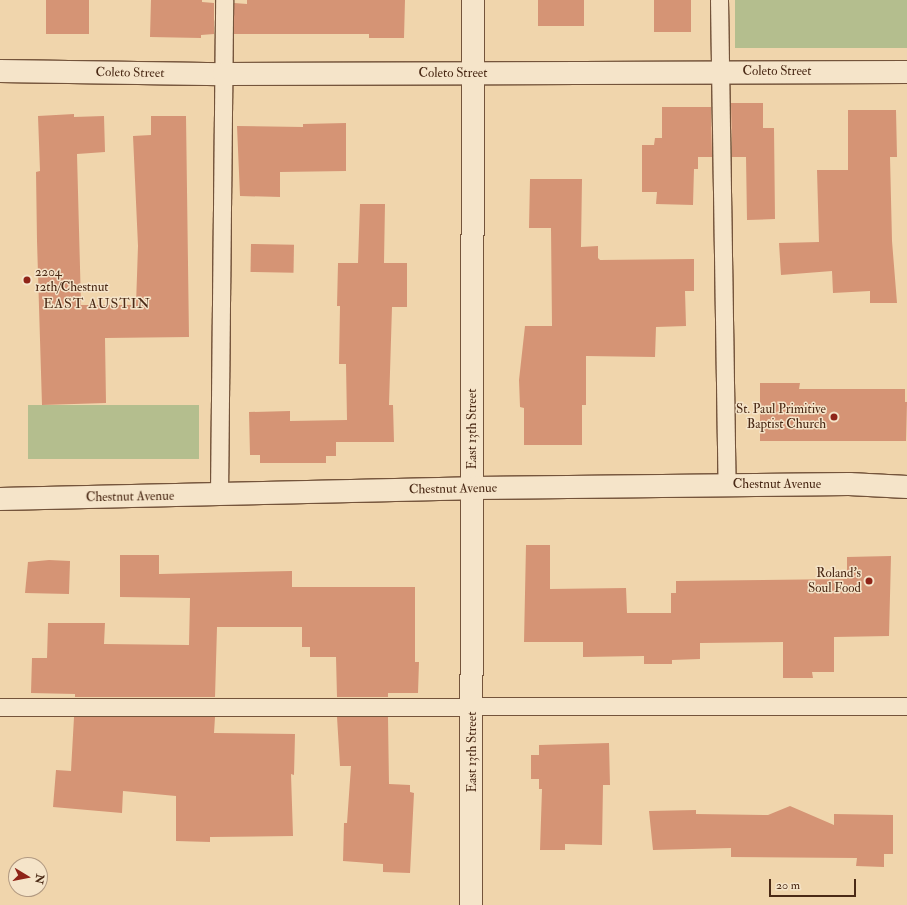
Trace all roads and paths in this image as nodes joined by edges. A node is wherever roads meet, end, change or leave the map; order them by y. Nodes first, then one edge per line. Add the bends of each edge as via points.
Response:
1 (224, 0) edge
2 (473, 0) edge
3 (719, 0) edge
4 (0, 71) edge
5 (720, 71) junction
6 (907, 72) edge
7 (473, 73) junction
8 (224, 74) junction
9 (727, 485) junction
10 (907, 487) edge
11 (472, 488) junction
12 (219, 495) junction
13 (0, 499) edge
14 (472, 706) junction
15 (907, 706) edge
16 (0, 707) edge
17 (471, 905) edge

1 - 8 lane
2 - 7 street, East 13th Street
3 - 5 lane
4 - 8 street, Coleto Street
5 - 6 street, Coleto Street
5 - 7 street, Coleto Street
5 - 9 lane
7 - 8 street, Coleto Street
7 - 11 street, East 13th Street
8 - 12 lane
9 - 10 street, Chestnut Avenue via 849,484
9 - 11 street, Chestnut Avenue
11 - 12 street, Chestnut Avenue
11 - 14 street, East 13th Street
12 - 13 street, Chestnut Avenue
14 - 15 lane
14 - 16 lane
14 - 17 street, East 13th Street

